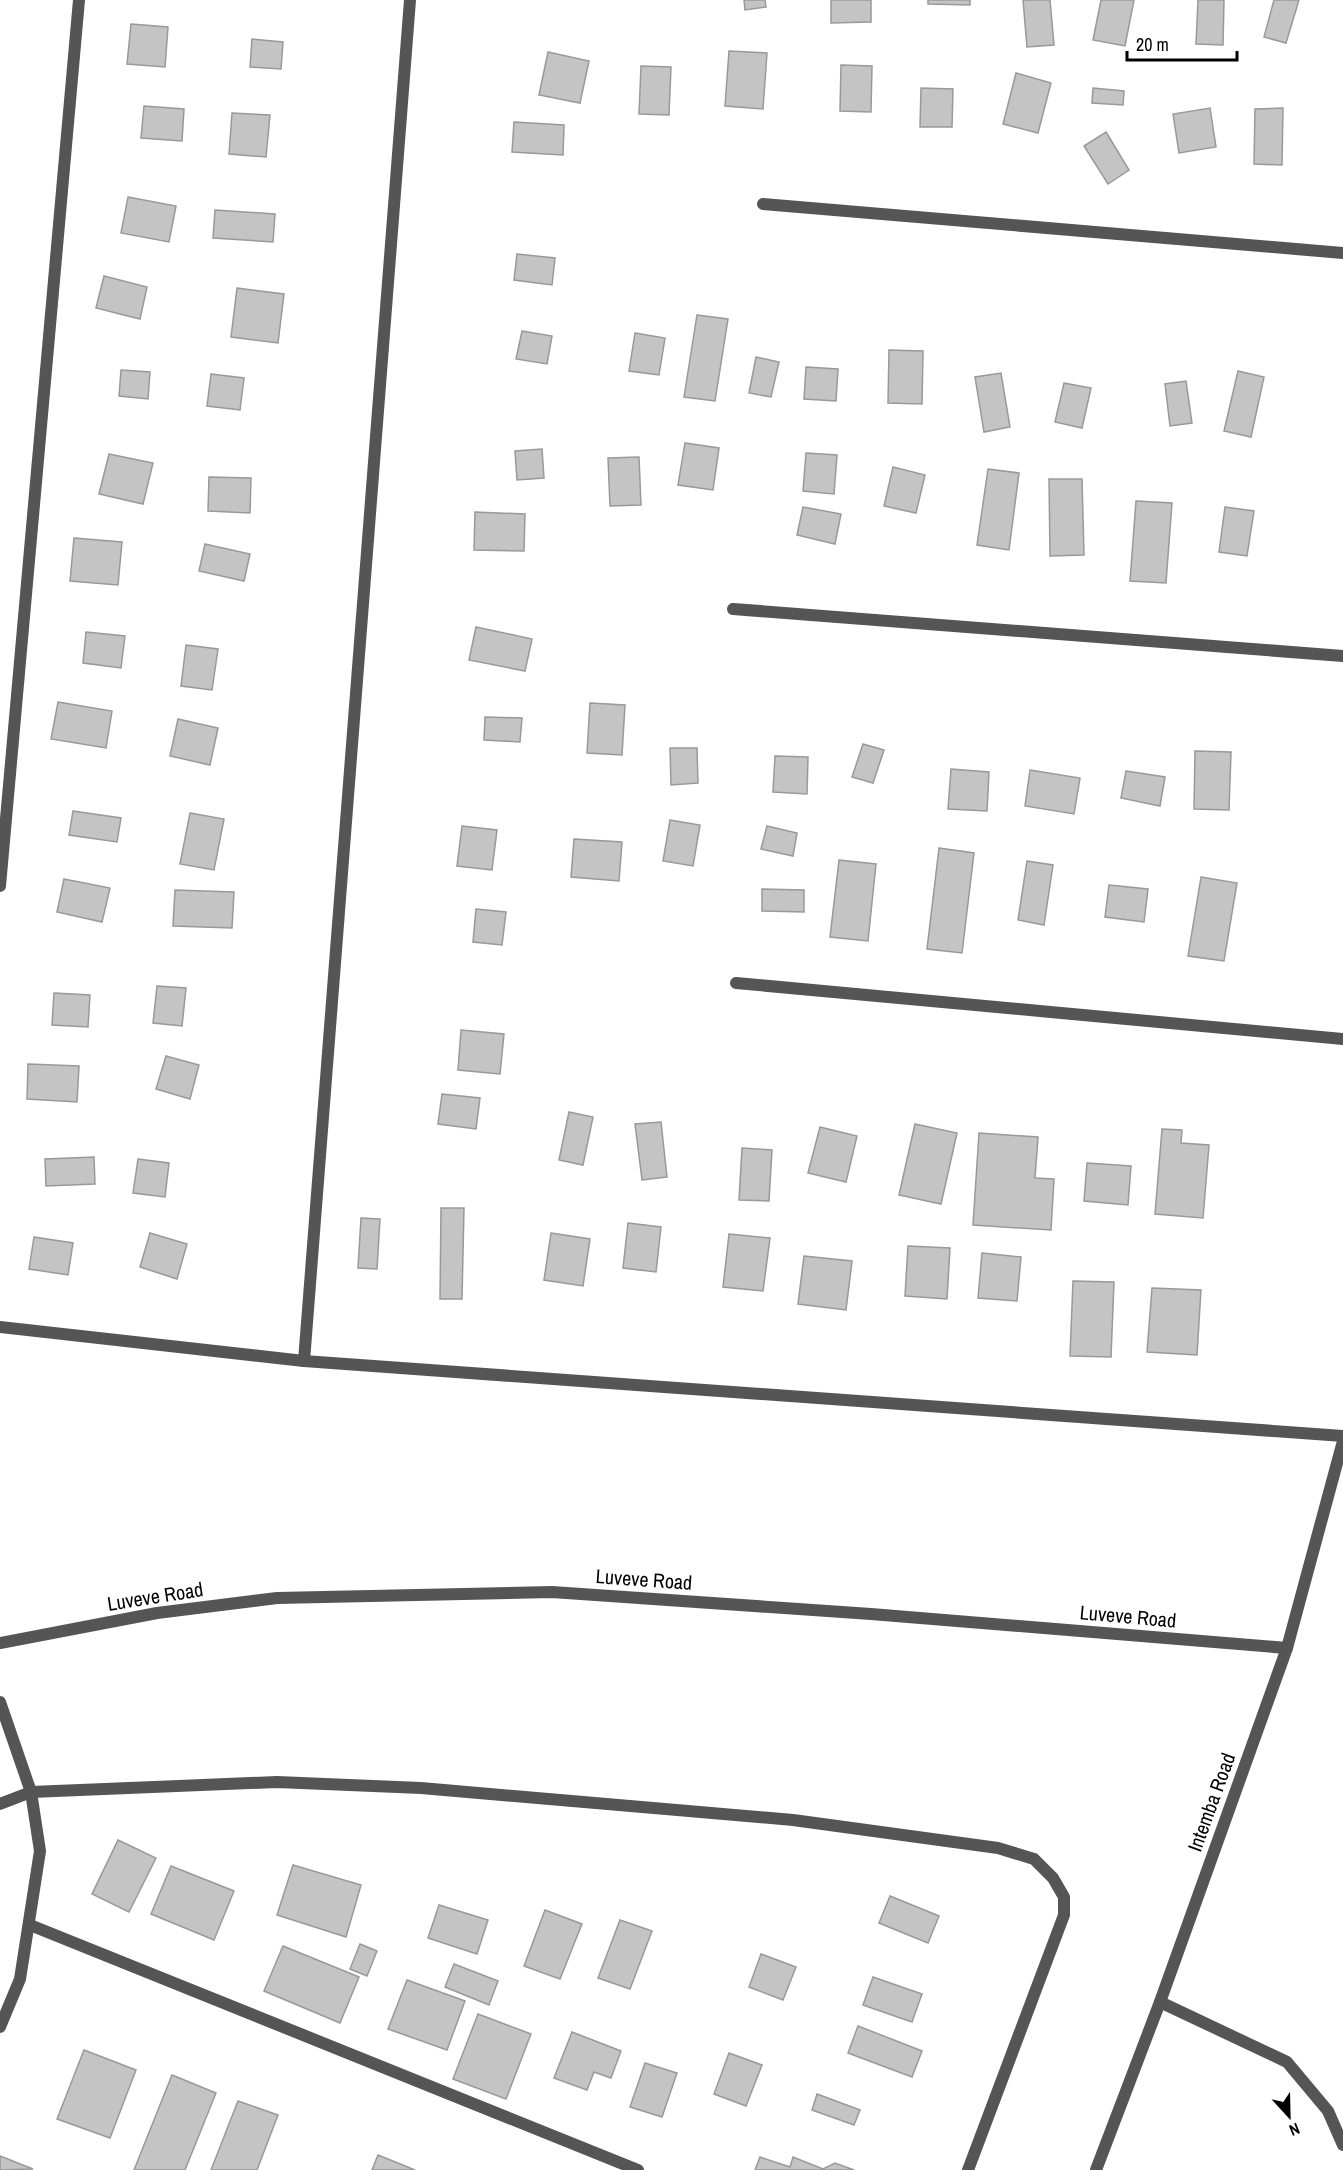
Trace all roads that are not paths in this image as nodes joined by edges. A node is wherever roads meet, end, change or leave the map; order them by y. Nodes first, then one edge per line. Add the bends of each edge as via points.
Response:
1 (79, 0) edge
2 (410, 0) edge
3 (763, 204) dead end
4 (1343, 253) edge
5 (733, 609) dead end
6 (1343, 656) edge
7 (0, 886) edge
8 (736, 983) dead end
9 (1343, 1039) edge
10 (0, 1327) edge
11 (304, 1361) junction
12 (1343, 1436) edge
13 (1343, 1442) edge
14 (0, 1643) edge
15 (1287, 1648) junction
16 (0, 1701) edge
17 (31, 1792) junction
18 (0, 1804) edge
19 (30, 1925) junction
20 (1160, 2002) junction
21 (0, 2027) edge
22 (1343, 2145) edge
23 (633, 2169) edge
24 (968, 2170) edge
25 (1096, 2170) edge

1 - 7 street
2 - 11 street
3 - 4 street
5 - 6 street
8 - 9 street
10 - 11 street
11 - 12 street
13 - 15 street, Intemba Road
14 - 15 street, Luveve Road via 157,1613 277,1598 552,1592
15 - 20 street, Intemba Road
16 - 17 street
17 - 18 street
17 - 19 street via 40,1851
17 - 24 street via 277,1782 421,1788 793,1820 998,1848 1034,1858 1064,1897 1064,1915
19 - 21 street via 20,1979
19 - 23 street
20 - 22 street via 1287,2062 1328,2111
20 - 25 street, Intemba Road

